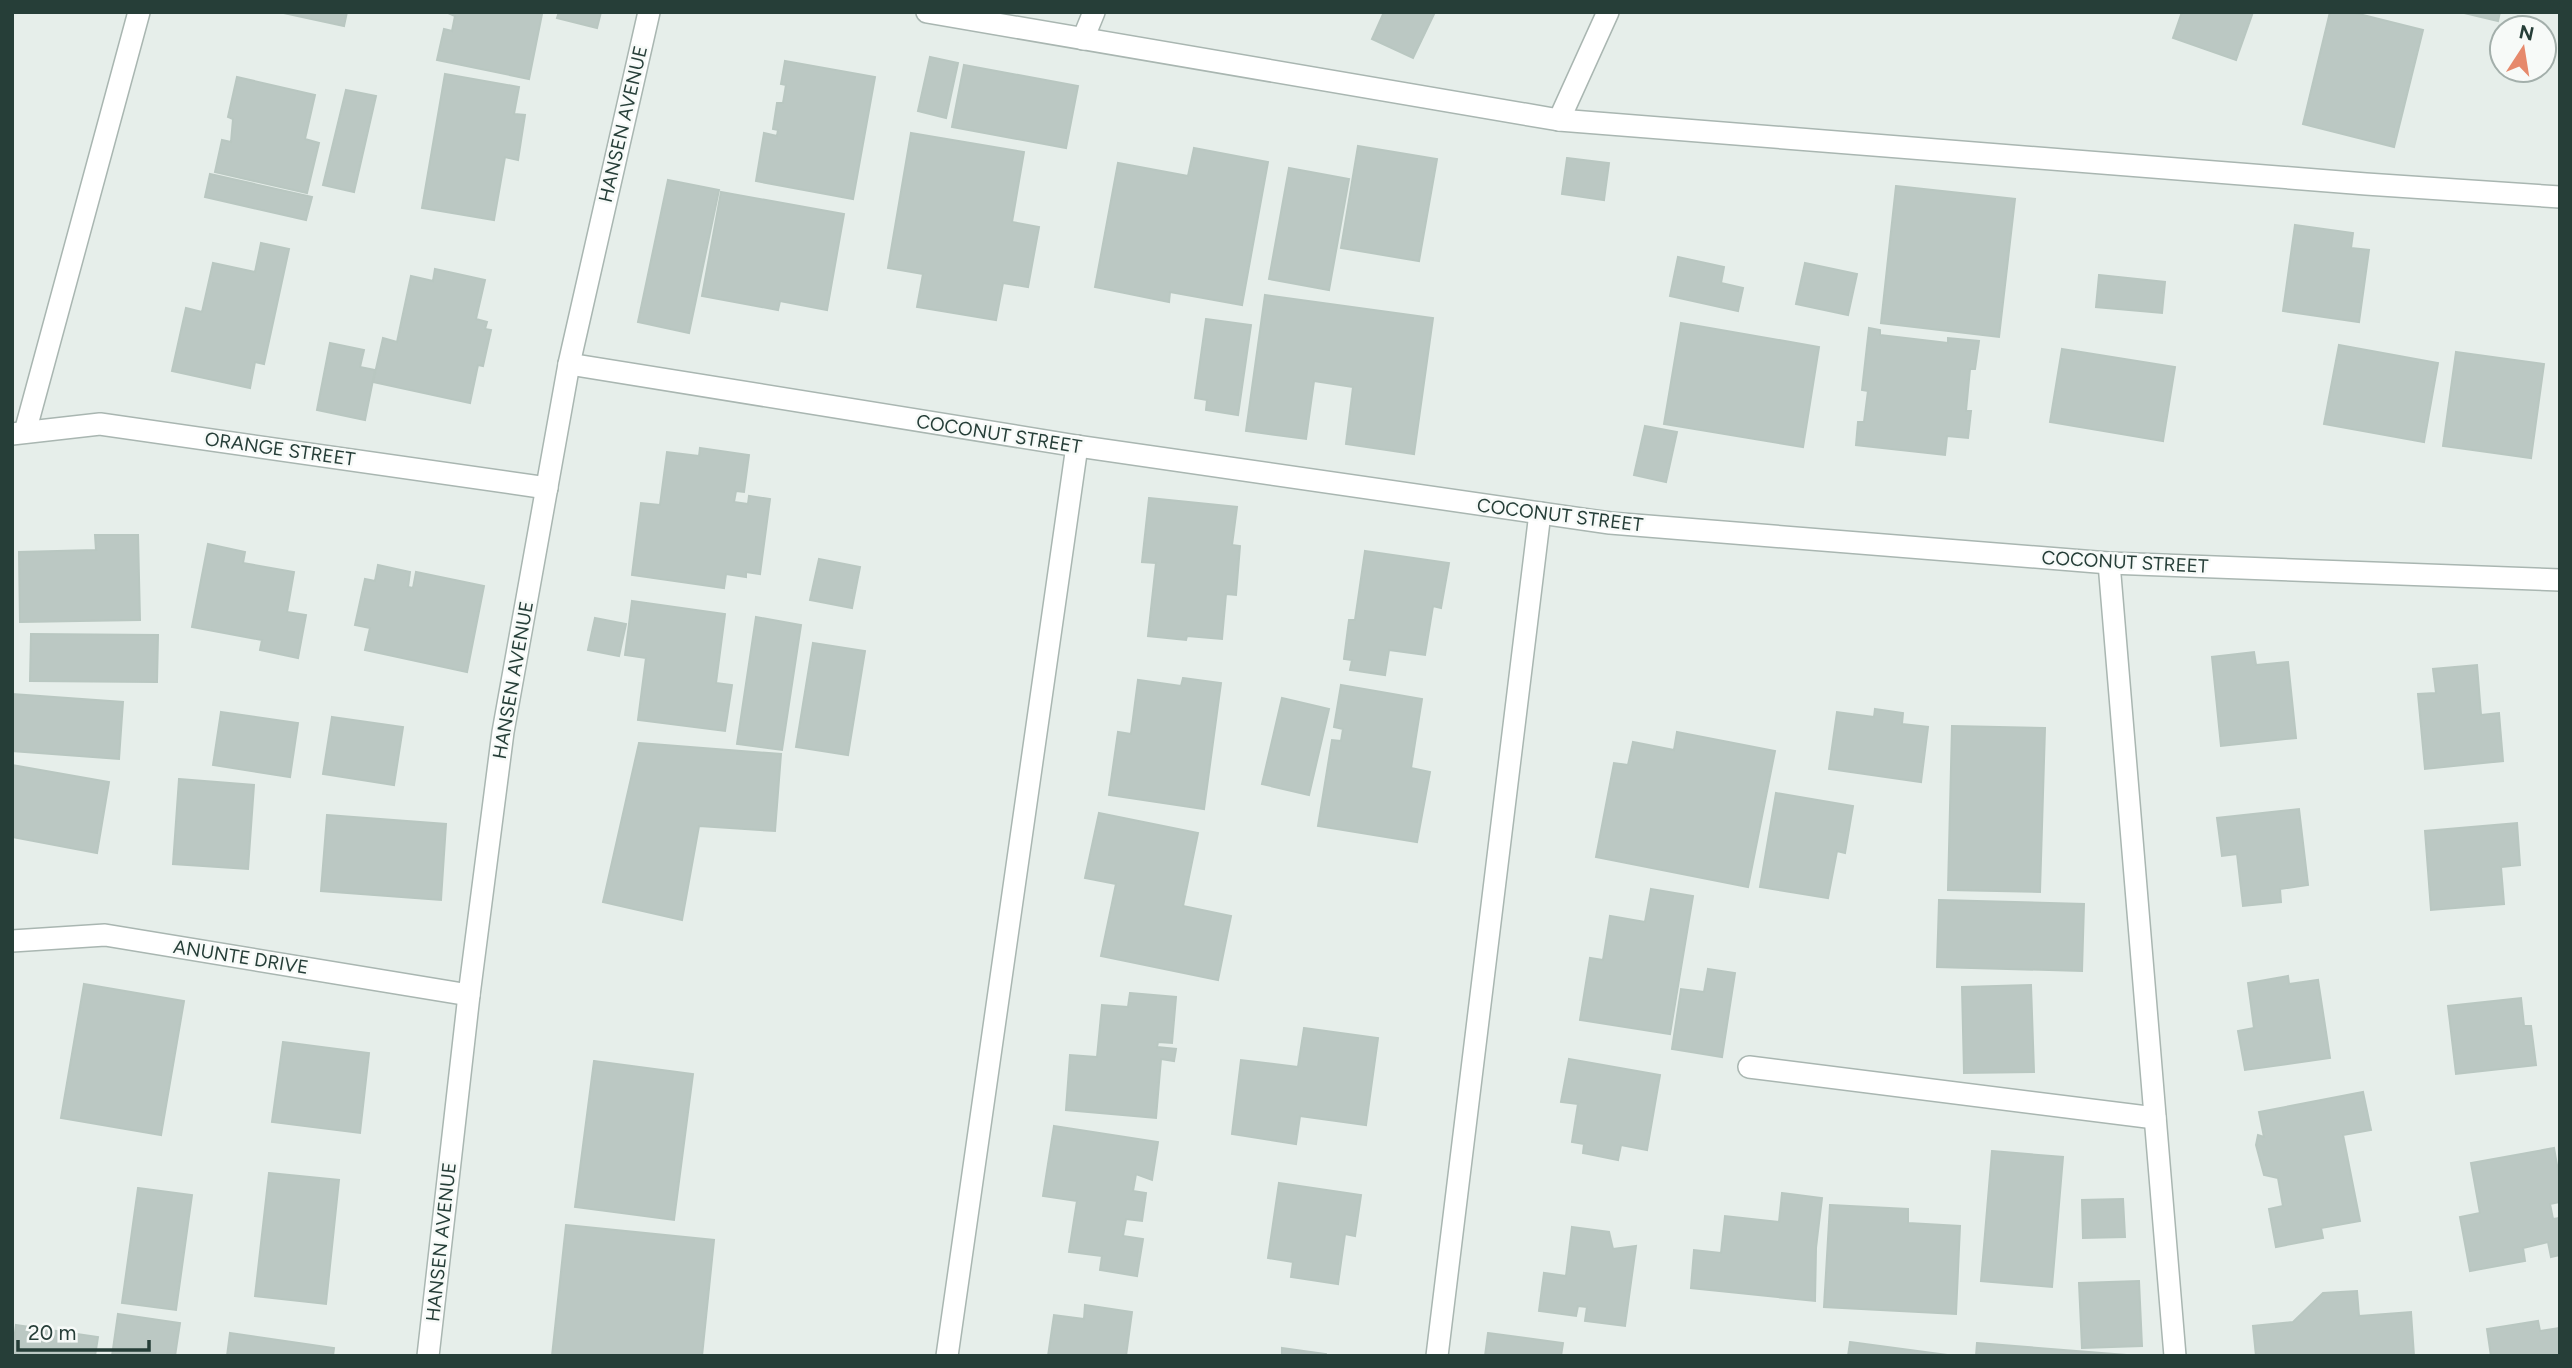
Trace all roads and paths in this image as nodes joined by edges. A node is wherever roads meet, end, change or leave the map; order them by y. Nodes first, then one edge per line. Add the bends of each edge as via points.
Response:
1 (139, 12) edge
2 (649, 12) edge
3 (928, 12) edge
4 (1094, 12) edge
5 (1608, 12) edge
6 (1083, 39) junction
7 (1559, 120) junction
8 (2560, 197) edge
9 (569, 364) junction
10 (18, 433) edge
11 (1077, 446) junction
12 (547, 488) junction
13 (1540, 513) junction
14 (2109, 563) junction
15 (2560, 580) edge
16 (12, 941) edge
17 (469, 995) junction
18 (1749, 1067) dead end
19 (2155, 1118) junction
20 (428, 1356) edge
21 (947, 1356) edge
22 (1437, 1356) edge
23 (2175, 1356) edge

1 - 10 street
2 - 9 street, HANSEN AVENUE
3 - 6 street
4 - 6 street
5 - 7 street
6 - 7 street
7 - 8 street
9 - 11 street, COCONUT STREET
9 - 12 street, HANSEN AVENUE
10 - 12 street, ORANGE STREET via 100,424
11 - 13 street, COCONUT STREET
11 - 21 street
12 - 17 street, HANSEN AVENUE via 503,732
13 - 14 street, COCONUT STREET via 1610,523
13 - 22 street
14 - 15 street, COCONUT STREET
14 - 19 street
16 - 17 street, ANUNTE DRIVE via 105,935
17 - 20 street, HANSEN AVENUE
18 - 19 street
19 - 23 street

